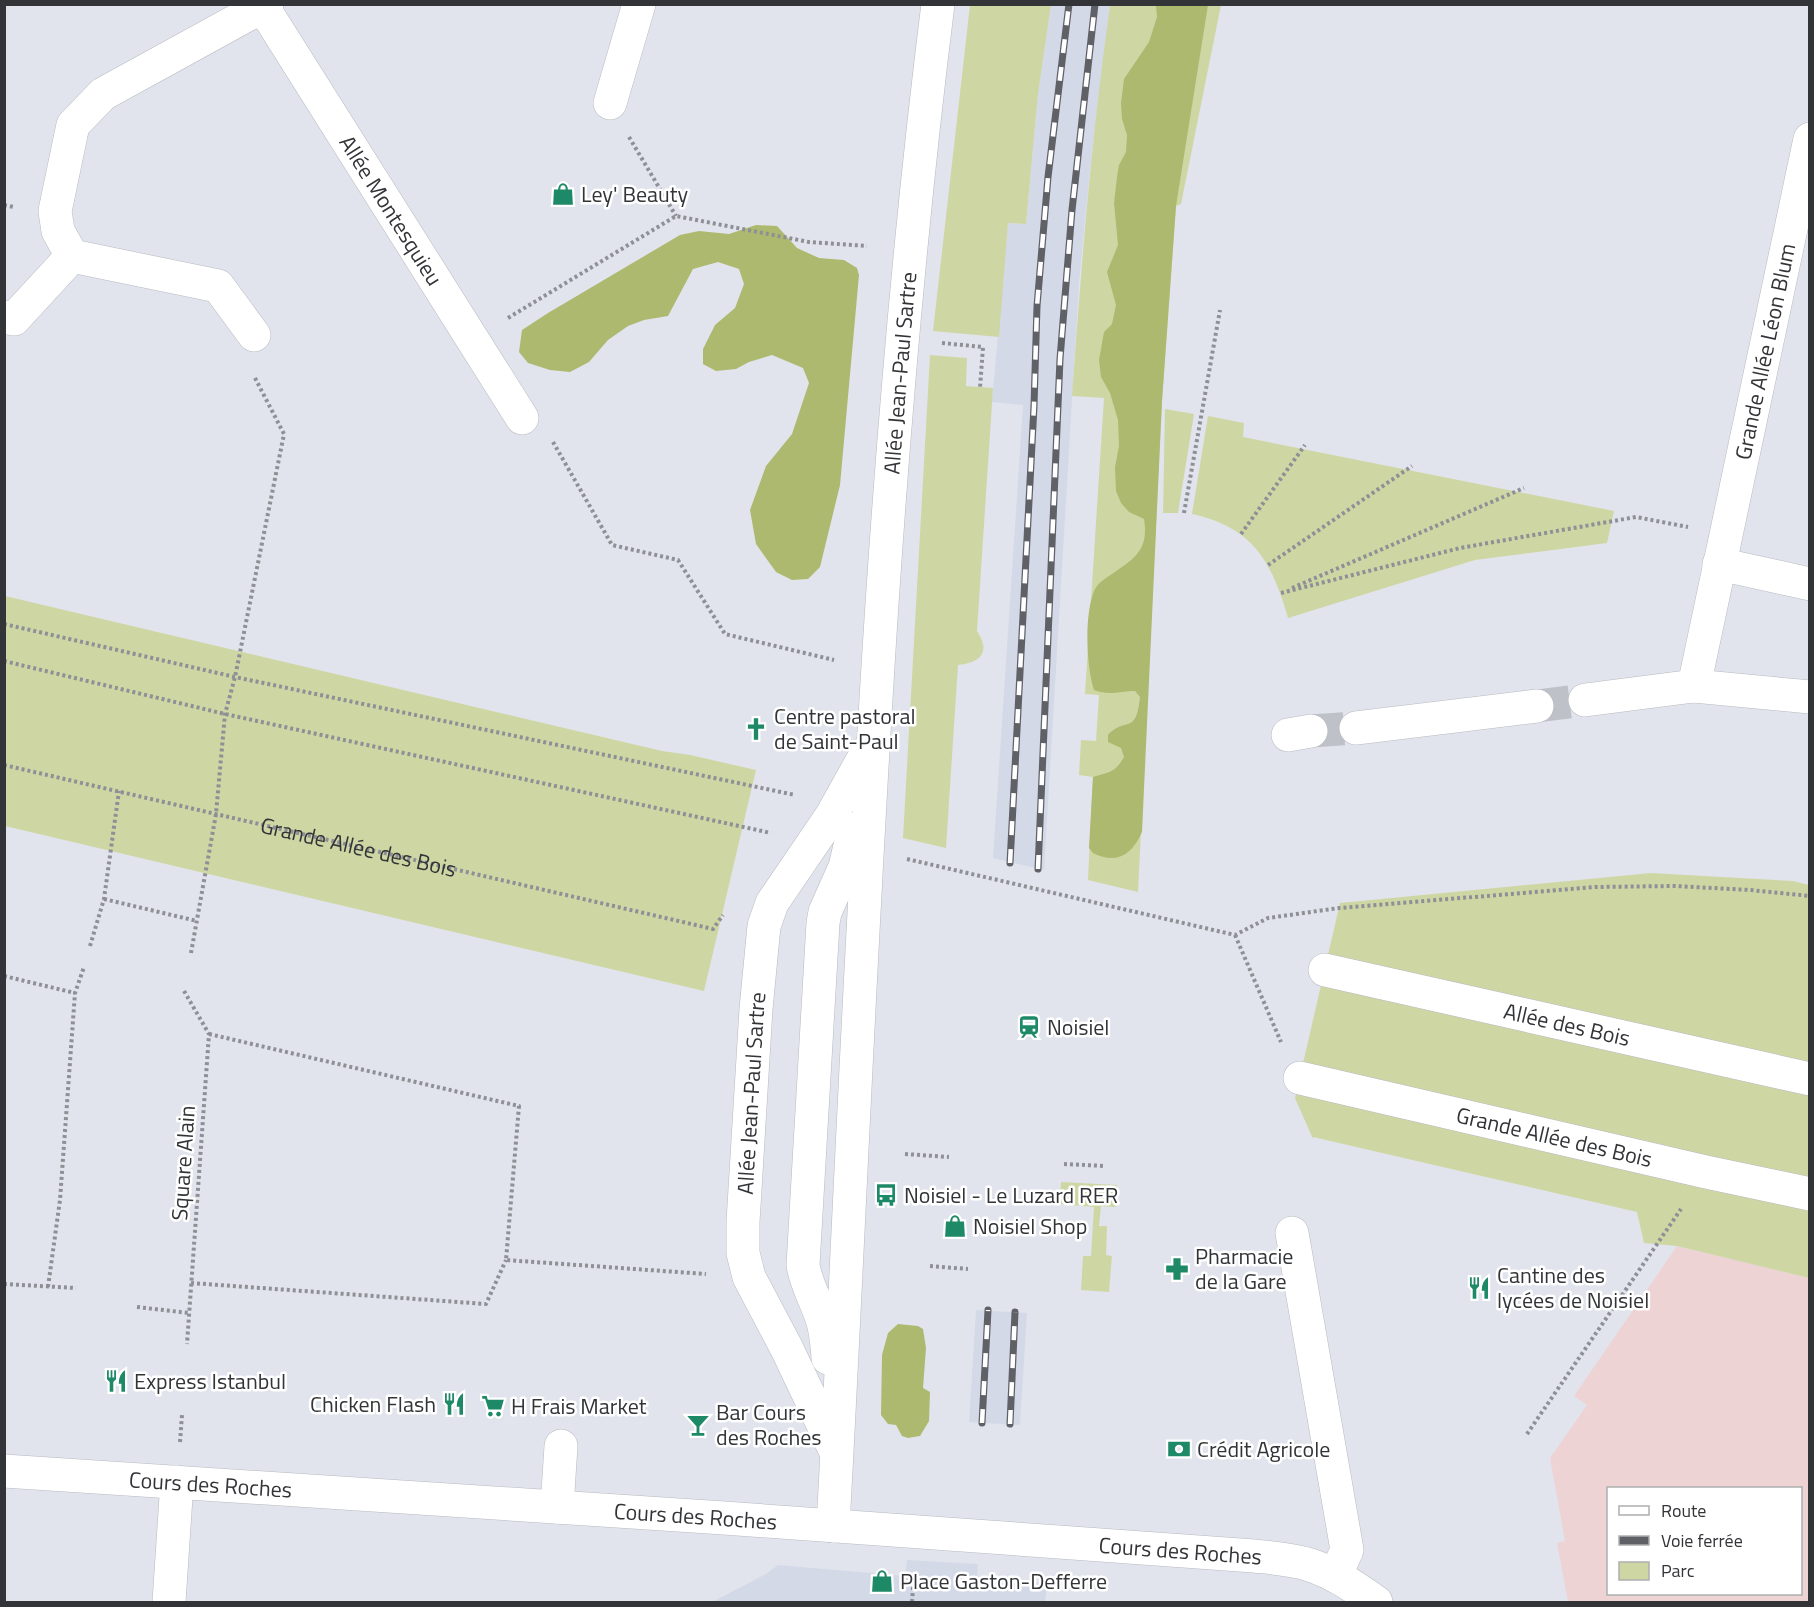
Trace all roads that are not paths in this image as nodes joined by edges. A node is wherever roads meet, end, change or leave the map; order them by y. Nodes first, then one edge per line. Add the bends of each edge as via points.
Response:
1 (639, 4) edge
2 (938, 4) edge
3 (264, 5) edge
4 (609, 103) road end
5 (1809, 139) edge
6 (72, 256) junction
7 (4, 317) edge
8 (254, 335) road end
9 (522, 418) road end
10 (1722, 549) junction
11 (1809, 584) edge
12 (1694, 686) junction
13 (1809, 697) edge
14 (1585, 700) tunnel mouth
15 (1538, 706) tunnel mouth
16 (1356, 728) tunnel mouth
17 (872, 742) junction
18 (1325, 970) dead end
19 (1300, 1078) dead end
20 (1809, 1079) edge
21 (1809, 1194) edge
22 (1292, 1233) dead end
23 (561, 1446) dead end
24 (837, 1455) junction
25 (4, 1471) edge
26 (177, 1482) junction
27 (557, 1507) junction
28 (833, 1526) junction
29 (1335, 1576) junction
30 (169, 1602) edge
31 (1376, 1602) edge

1 - 4 street
2 - 17 street, Allée Jean-Paul Sartre via 908,276
3 - 6 street via 103,94 73,124 55,211 58,231
3 - 9 street, Allée Montesquieu
5 - 10 street, Grande Allée Léon Blum
6 - 7 street via 14,319
6 - 8 street via 218,286
10 - 11 street
10 - 12 street, Grande Allée Léon Blum
12 - 13 street
12 - 14 street
15 - 16 street
17 - 24 street, Allée Jean-Paul Sartre
17 - 24 street via 845,867 823,923 803,1266 827,1340
17 - 24 street, Allée Jean-Paul Sartre via 854,778 772,903 764,926 743,1222 743,1253 749,1277
18 - 20 street, Allée des Bois
19 - 21 street, Grande Allée des Bois
22 - 29 street via 1347,1550
23 - 27 street
24 - 28 street, Allée Jean-Paul Sartre
25 - 26 street, Cours des Roches
26 - 27 street, Cours des Roches
26 - 30 street
27 - 28 street, Cours des Roches
28 - 29 street, Cours des Roches via 1263,1557 1311,1565
29 - 31 street, Cours des Roches

